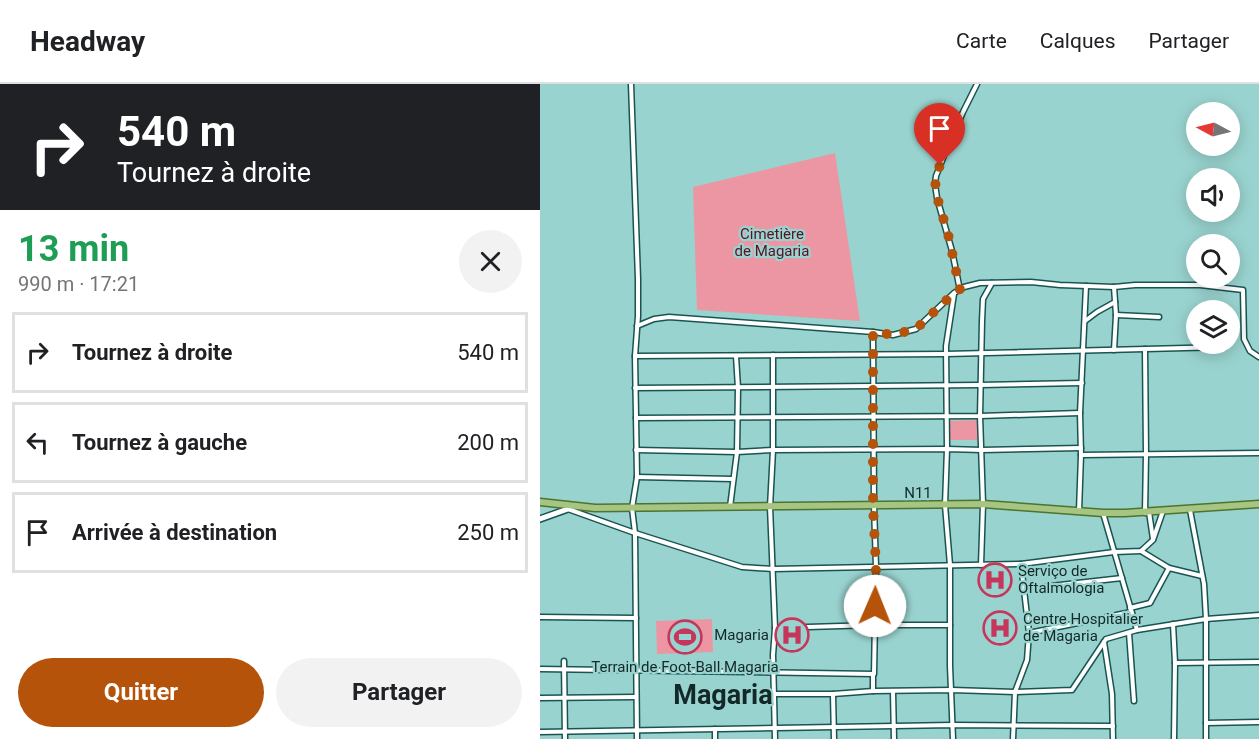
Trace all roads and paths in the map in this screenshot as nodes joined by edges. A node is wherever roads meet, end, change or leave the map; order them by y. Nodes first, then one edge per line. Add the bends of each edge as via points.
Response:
1 (632, 84) edge
2 (978, 84) edge
3 (993, 283) junction
4 (1086, 286) junction
5 (1114, 287) junction
6 (960, 290) junction
7 (954, 293) junction
8 (1115, 302) junction
9 (1116, 315) junction
10 (1160, 317) dead end
11 (1084, 322) junction
12 (637, 326) junction
13 (873, 332) junction
14 (1186, 348) edge
15 (1114, 350) junction
16 (1144, 350) junction
17 (1084, 351) junction
18 (981, 352) junction
19 (946, 354) junction
20 (773, 355) junction
21 (874, 355) junction
22 (635, 356) junction
23 (736, 356) junction
24 (1259, 357) edge
25 (1082, 383) junction
26 (980, 385) junction
27 (874, 386) junction
28 (947, 386) junction
29 (773, 387) junction
30 (635, 388) junction
31 (738, 388) junction
32 (1080, 413) junction
33 (947, 416) junction
34 (980, 416) junction
35 (737, 417) junction
36 (773, 417) junction
37 (874, 417) junction
38 (636, 418) junction
39 (1081, 448) junction
40 (874, 449) junction
41 (947, 449) junction
42 (636, 450) junction
43 (773, 450) junction
44 (982, 450) junction
45 (737, 452) junction
46 (1259, 453) edge
47 (1081, 454) junction
48 (1146, 454) junction
49 (637, 477) junction
50 (733, 479) junction
51 (540, 502) edge
52 (983, 504) junction
53 (1259, 504) edge
54 (873, 505) junction
55 (945, 505) junction
56 (730, 507) junction
57 (770, 507) junction
58 (569, 508) junction
59 (632, 508) junction
60 (1190, 510) junction
61 (1079, 512) junction
62 (1147, 512) junction
63 (1163, 512) junction
64 (1103, 513) junction
65 (540, 519) edge
66 (635, 533) junction
67 (1153, 540) junction
68 (1141, 551) junction
69 (1114, 552) junction
70 (1021, 564) junction
71 (950, 565) junction
72 (981, 565) junction
73 (876, 567) junction
74 (1169, 568) junction
75 (773, 569) junction
76 (1202, 576) junction
77 (1122, 578) junction
78 (1024, 590) junction
79 (1130, 610) junction
80 (1259, 615) edge
81 (540, 617) edge
82 (636, 618) junction
83 (1206, 619) junction
84 (1173, 624) junction
85 (874, 625) junction
86 (950, 625) junction
87 (775, 628) junction
88 (1137, 630) junction
89 (1029, 633) junction
90 (1129, 633) junction
91 (1104, 642) junction
92 (564, 661) dead end
93 (1259, 662) edge
94 (1174, 663) junction
95 (1206, 663) junction
96 (540, 669) edge
97 (564, 669) junction
98 (636, 670) junction
99 (773, 672) junction
100 (873, 674) junction
101 (952, 690) junction
102 (873, 692) junction
103 (893, 692) junction
104 (1015, 692) junction
105 (774, 694) junction
106 (833, 694) junction
107 (636, 697) junction
108 (540, 698) edge
109 (565, 698) junction
110 (1134, 701) dead end
111 (1259, 722) edge
112 (1206, 723) junction
113 (953, 725) junction
114 (894, 726) junction
115 (1013, 726) junction
116 (1113, 726) junction
117 (834, 727) junction
118 (775, 728) junction
119 (715, 729) junction
120 (637, 730) junction
121 (565, 731) junction
122 (540, 732) edge
123 (566, 739) edge
124 (637, 739) edge
125 (715, 739) edge
126 (775, 739) edge
127 (834, 739) edge
128 (894, 739) edge
129 (953, 739) edge
130 (1013, 739) edge
131 (1113, 739) edge
132 (1174, 739) edge
133 (1206, 739) edge

1 - 12 street
2 - 6 street via 945,153 935,184
3 - 4 street
3 - 6 street
3 - 18 street via 983,299
4 - 5 street
4 - 11 street
5 - 8 street
5 - 24 street via 1200,285 1243,290 1244,339 1250,351
6 - 7 street
7 - 13 street via 916,329 893,335
7 - 19 street
8 - 9 street
8 - 11 street
9 - 10 street
9 - 15 street
11 - 17 street
12 - 13 street via 669,317
12 - 22 street
13 - 21 street
14 - 16 street
15 - 16 street
15 - 17 street
16 - 48 street
17 - 18 street
17 - 25 street
18 - 19 street
18 - 26 street
19 - 21 street
19 - 28 street
20 - 21 street
20 - 23 street
20 - 29 street
21 - 27 street
22 - 23 street
22 - 30 street
23 - 31 street
25 - 26 street
25 - 32 street
26 - 28 street
26 - 34 street
27 - 28 street
27 - 29 street
27 - 37 street
28 - 33 street
29 - 31 street
29 - 36 street
30 - 31 street
30 - 38 street
31 - 35 street
32 - 34 street
32 - 39 street
33 - 34 street
33 - 37 street
33 - 41 street
34 - 44 street
35 - 36 street
35 - 38 street
35 - 45 street
36 - 37 street
36 - 43 street
37 - 40 street
38 - 42 street
39 - 44 street
39 - 47 street
40 - 41 street
40 - 43 street
40 - 54 street
41 - 44 street
41 - 55 street
42 - 45 street
42 - 49 street
43 - 45 street
43 - 57 street
44 - 52 street
45 - 50 street
46 - 48 street
47 - 48 street
47 - 61 street
48 - 62 street
49 - 50 street
49 - 59 street
50 - 56 street
51 - 58 main road, N11
52 - 55 main road, N11
52 - 61 main road, N11
52 - 72 street
53 - 60 main road, N11
54 - 55 main road, N11
54 - 57 main road, N11
54 - 73 street
55 - 71 street
56 - 57 main road, N11
56 - 59 main road, N11
57 - 75 street
58 - 59 main road, N11
58 - 65 main road
58 - 66 street
59 - 66 street
60 - 63 main road, N11
60 - 76 street
61 - 64 main road, N11
62 - 63 main road, N11
62 - 64 main road, N11
62 - 67 street
63 - 67 street
64 - 69 street
66 - 75 street via 742,567
66 - 82 street
67 - 68 street
68 - 69 street
68 - 74 street
69 - 70 street
69 - 77 street
70 - 72 street
70 - 78 street
71 - 72 street
71 - 73 street
71 - 86 street
73 - 75 street
73 - 85 street
74 - 76 street
74 - 79 street via 1150,603
75 - 87 street
76 - 83 street
77 - 78 street
77 - 79 street
78 - 89 street
79 - 88 street
79 - 89 street
80 - 83 street
81 - 82 street
82 - 98 street
83 - 84 street
83 - 95 street
84 - 88 street
84 - 94 street
85 - 86 street
85 - 87 street
85 - 100 street
86 - 101 street
87 - 99 street
88 - 90 street
89 - 104 street via 1027,660
90 - 91 street
90 - 110 street
91 - 104 street via 1072,690
91 - 116 street
92 - 97 street
93 - 95 street
94 - 95 street
94 - 132 street
95 - 112 street
96 - 97 street
97 - 98 street
97 - 109 street
98 - 99 street
98 - 107 street
99 - 100 street
99 - 105 street
100 - 102 street
101 - 103 street
101 - 104 street
101 - 113 street
102 - 103 street
102 - 106 street
103 - 114 street
104 - 115 street
105 - 106 street
105 - 118 street
106 - 117 street
107 - 109 street
107 - 120 street
108 - 109 street
109 - 121 street
111 - 112 street
112 - 133 street
113 - 114 street
113 - 115 street
113 - 129 street
114 - 117 street
114 - 128 street
115 - 116 street
115 - 130 street
116 - 131 street
117 - 118 street
117 - 127 street
118 - 119 street
118 - 126 street
119 - 120 street
119 - 125 street
120 - 121 street
120 - 124 street
121 - 122 street
121 - 123 street

